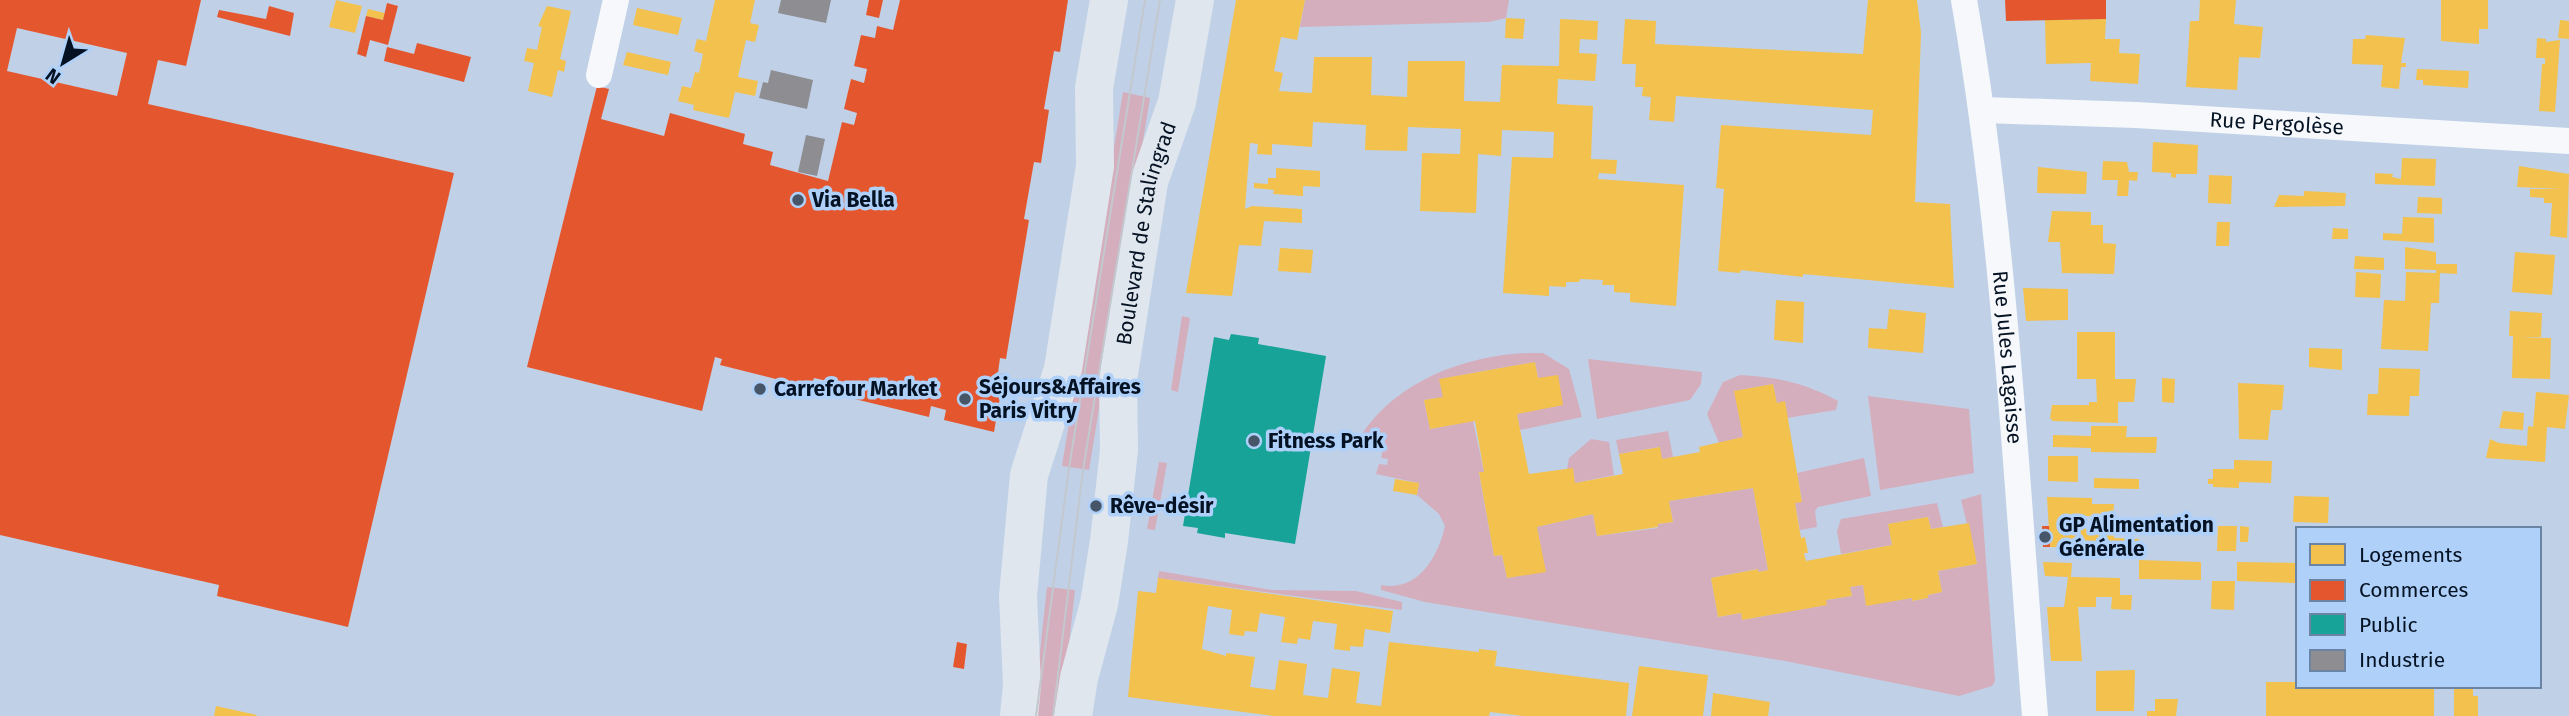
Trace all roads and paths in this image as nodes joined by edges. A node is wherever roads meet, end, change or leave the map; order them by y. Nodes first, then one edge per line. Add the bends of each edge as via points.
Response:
1 (616, 0) edge
2 (1110, 0) edge
3 (1195, 0) edge
4 (1964, 0) edge
5 (599, 75) dead end
6 (1983, 110) junction
7 (2569, 141) edge
8 (1018, 716) edge
9 (1073, 716) edge
10 (2035, 716) edge

1 - 5 street
2 - 8 main road via 1094,88 1095,166 1063,369 1029,475 1018,596 1022,685
3 - 9 main road, Boulevard de Stalingrad via 1177,102 1147,194 1118,380 1119,450 1107,551
4 - 6 street, Rue Jules Lagaisse
6 - 7 street, Rue Pergolèse
6 - 10 street, Rue Jules Lagaisse

